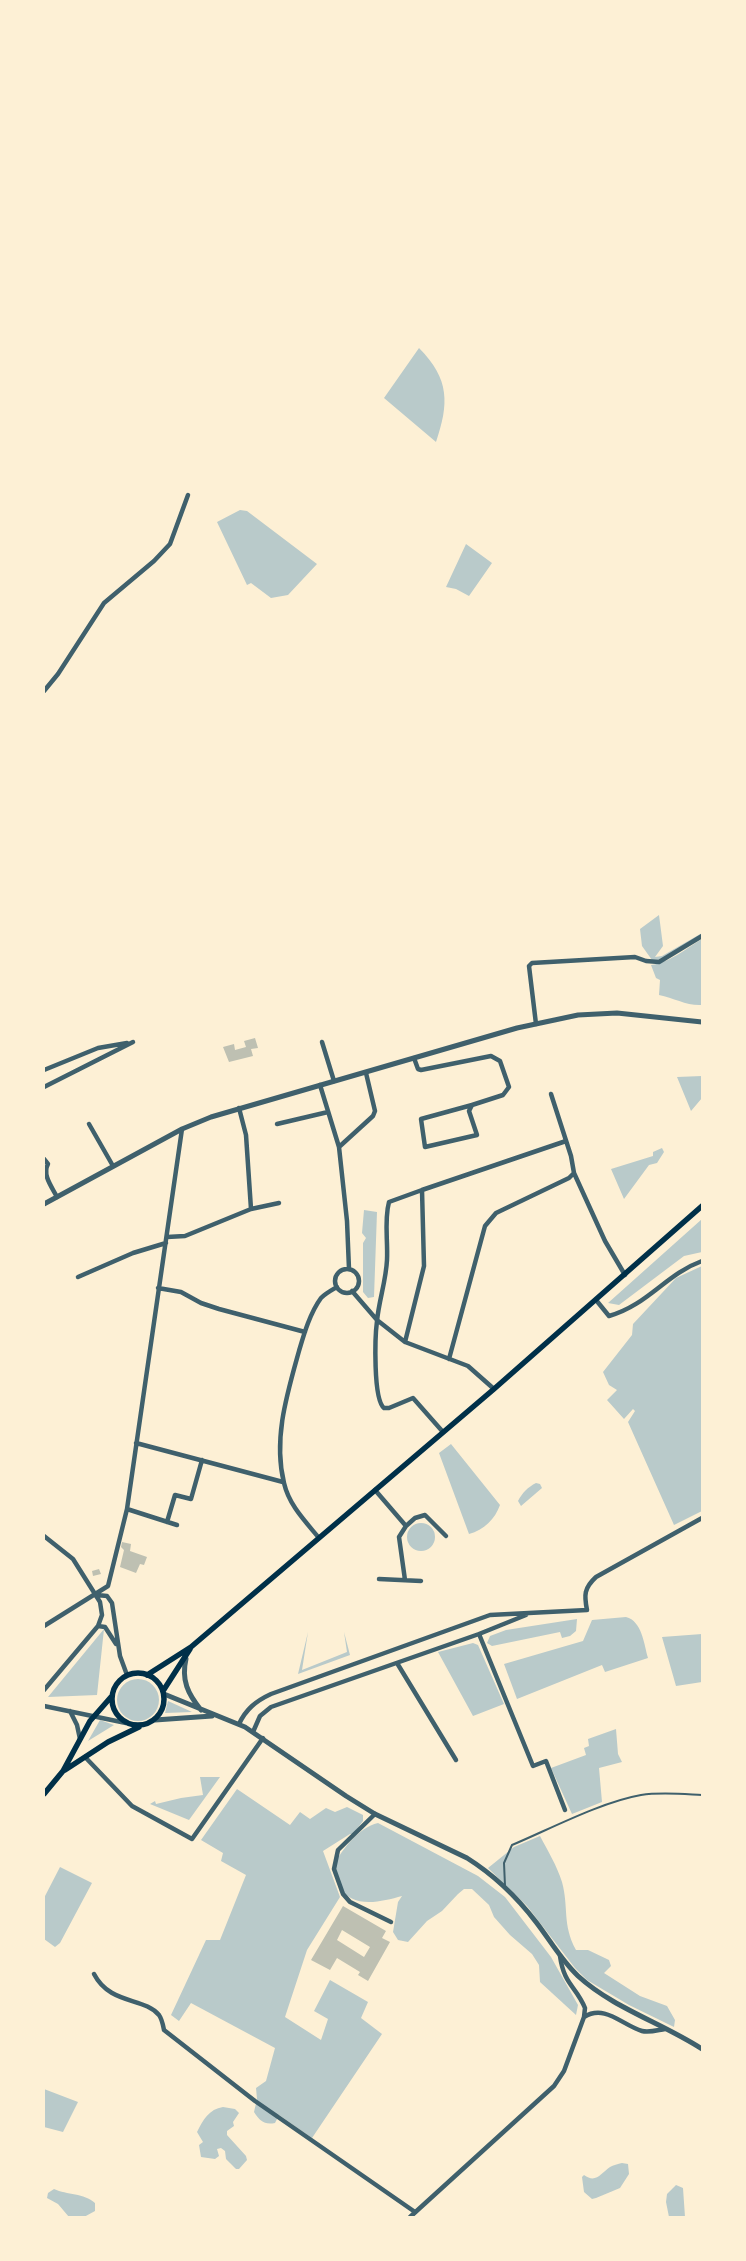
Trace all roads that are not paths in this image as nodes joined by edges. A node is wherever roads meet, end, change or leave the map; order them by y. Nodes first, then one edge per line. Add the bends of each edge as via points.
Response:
1 (188, 494) dead end
2 (44, 692) edge
3 (702, 936) edge
4 (702, 1022) edge
5 (536, 1024) junction
6 (322, 1042) dead end
7 (414, 1058) junction
8 (44, 1070) edge
9 (366, 1073) junction
10 (334, 1081) junction
11 (320, 1085) junction
12 (44, 1087) edge
13 (551, 1094) dead end
14 (472, 1105) junction
15 (239, 1108) junction
16 (328, 1112) junction
17 (89, 1124) dead end
18 (277, 1124) dead end
19 (182, 1129) junction
20 (566, 1141) junction
21 (339, 1147) junction
22 (44, 1159) edge
23 (113, 1166) junction
24 (574, 1173) junction
25 (422, 1190) junction
26 (57, 1197) junction
27 (279, 1203) dead end
28 (44, 1204) edge
29 (702, 1206) edge
30 (251, 1209) junction
31 (167, 1237) junction
32 (166, 1243) junction
33 (702, 1260) edge
34 (349, 1269) junction
35 (625, 1275) junction
36 (78, 1277) dead end
37 (337, 1287) junction
38 (158, 1288) junction
39 (352, 1292) junction
40 (596, 1300) junction
41 (377, 1320) junction
42 (305, 1332) junction
43 (405, 1342) junction
44 (449, 1358) junction
45 (494, 1389) junction
46 (443, 1432) junction
47 (136, 1442) junction
48 (202, 1460) junction
49 (284, 1482) junction
50 (375, 1490) junction
51 (126, 1510) junction
52 (702, 1518) edge
53 (167, 1522) junction
54 (177, 1525) dead end
55 (406, 1526) junction
56 (44, 1536) edge
57 (446, 1536) dead end
58 (319, 1538) junction
59 (380, 1579) dead end
60 (406, 1580) junction
61 (421, 1581) dead end
62 (94, 1595) junction
63 (533, 1612) junction
64 (495, 1616) junction
65 (499, 1625) junction
66 (44, 1626) edge
67 (98, 1626) junction
68 (479, 1634) junction
69 (191, 1647) junction
70 (119, 1649) junction
71 (186, 1659) junction
72 (397, 1663) junction
73 (353, 1665) junction
74 (128, 1675) junction
75 (147, 1675) junction
76 (357, 1677) junction
77 (44, 1690) edge
78 (163, 1693) junction
79 (112, 1697) junction
80 (44, 1706) edge
81 (202, 1710) junction
82 (70, 1711) junction
83 (94, 1716) junction
84 (215, 1716) junction
85 (155, 1720) junction
86 (126, 1723) junction
87 (239, 1724) junction
88 (141, 1726) junction
89 (253, 1732) junction
90 (262, 1738) junction
91 (80, 1739) junction
92 (85, 1757) junction
93 (456, 1760) dead end
94 (63, 1771) junction
95 (44, 1794) edge
96 (702, 1796) edge
97 (565, 1810) dead end
98 (375, 1814) junction
99 (506, 1887) junction
100 (391, 1922) dead end
101 (560, 1954) junction
102 (94, 1974) dead end
103 (584, 2018) junction
104 (665, 2029) junction
105 (702, 2049) edge
106 (415, 2212) junction
107 (410, 2217) edge

1 - 2 street via 170,544 104,604
3 - 5 street via 659,962 635,957 532,963 529,966
4 - 5 street via 618,1013 578,1015
5 - 7 street
6 - 10 street
7 - 9 street
7 - 14 street via 421,1070 486,1055 500,1060 509,1087 507,1091
8 - 12 street via 98,1048 133,1042
9 - 10 street
9 - 21 street via 375,1111
10 - 11 street
11 - 15 street
11 - 16 street
13 - 20 street
14 - 14 street via 469,1111 477,1135 425,1148 421,1120
15 - 19 street
15 - 30 street via 246,1135
16 - 18 street
16 - 21 street
17 - 23 street
19 - 23 street
19 - 31 street
20 - 24 street
20 - 25 street
21 - 34 street
22 - 26 street via 48,1164 45,1172
23 - 26 street
24 - 35 street via 605,1242
24 - 44 street via 496,1213 485,1226
25 - 41 street via 389,1202 386,1211 385,1279
25 - 43 street via 424,1266
26 - 28 street
27 - 30 street
29 - 35 main road
30 - 31 street via 185,1236
31 - 32 street
32 - 36 street via 133,1253
32 - 38 street
33 - 40 street via 674,1275 636,1305 618,1313 609,1316
34 - 37 street via 338,1272
34 - 39 street via 356,1272 359,1279
35 - 40 main road
37 - 39 street via 344,1292
37 - 42 street via 322,1298
38 - 42 street via 181,1292 200,1303
38 - 47 street
39 - 41 street
40 - 45 main road
41 - 43 street
41 - 46 street via 376,1366 381,1406 389,1408 413,1398
42 - 49 street via 283,1411
43 - 44 street
44 - 45 street via 468,1366
45 - 46 main road
46 - 50 main road
47 - 48 street
47 - 51 street
48 - 49 street
48 - 53 street via 191,1499 175,1495
49 - 58 street via 294,1507
50 - 55 street
50 - 58 main road
51 - 53 street
51 - 62 street via 108,1586
52 - 63 street via 596,1577 584,1595 587,1610
53 - 54 street
55 - 57 street via 425,1515
55 - 60 street via 399,1537
56 - 62 street via 73,1560
58 - 69 main road
59 - 60 street
60 - 61 street
62 - 66 street
62 - 67 street via 100,1602 102,1615
62 - 70 street via 106,1596 112,1603
63 - 64 street
63 - 65 street
64 - 65 street
64 - 73 street via 490,1615
65 - 68 street
67 - 70 street via 105,1627
67 - 77 street
68 - 72 street
68 - 97 street via 533,1766 546,1761
69 - 71 main road
69 - 75 main road
70 - 74 street
71 - 78 main road
71 - 81 street via 184,1678 189,1693
72 - 76 street
72 - 93 street
73 - 76 street
73 - 87 street via 262,1698 247,1710
74 - 75 main road
74 - 79 main road via 116,1684
75 - 78 main road via 159,1684
76 - 89 street via 271,1707 260,1716
78 - 81 street
78 - 85 main road via 163,1708
79 - 83 main road
79 - 86 main road via 115,1712
80 - 82 street
81 - 84 street
82 - 83 street
82 - 91 street via 78,1725
83 - 86 street
83 - 91 main road
84 - 85 street
84 - 87 street
85 - 88 main road
86 - 88 main road
87 - 89 street
88 - 92 main road
89 - 90 street
90 - 92 street via 192,1839 132,1806
90 - 98 street
91 - 94 main road
92 - 94 main road
94 - 95 main road
96 - 99 lane via 659,1793 639,1796 608,1805 512,1845 504,1863
98 - 99 street via 466,1858
98 - 100 street via 338,1850 334,1869 343,1894 350,1902
99 - 101 street
101 - 103 street via 567,1982 585,2008
101 - 104 street via 588,1985
102 - 106 street via 108,1991 160,2015 164,2030 255,2102
103 - 104 street via 597,2012 640,2030
103 - 106 street via 564,2071 554,2086
104 - 105 street
106 - 107 street

